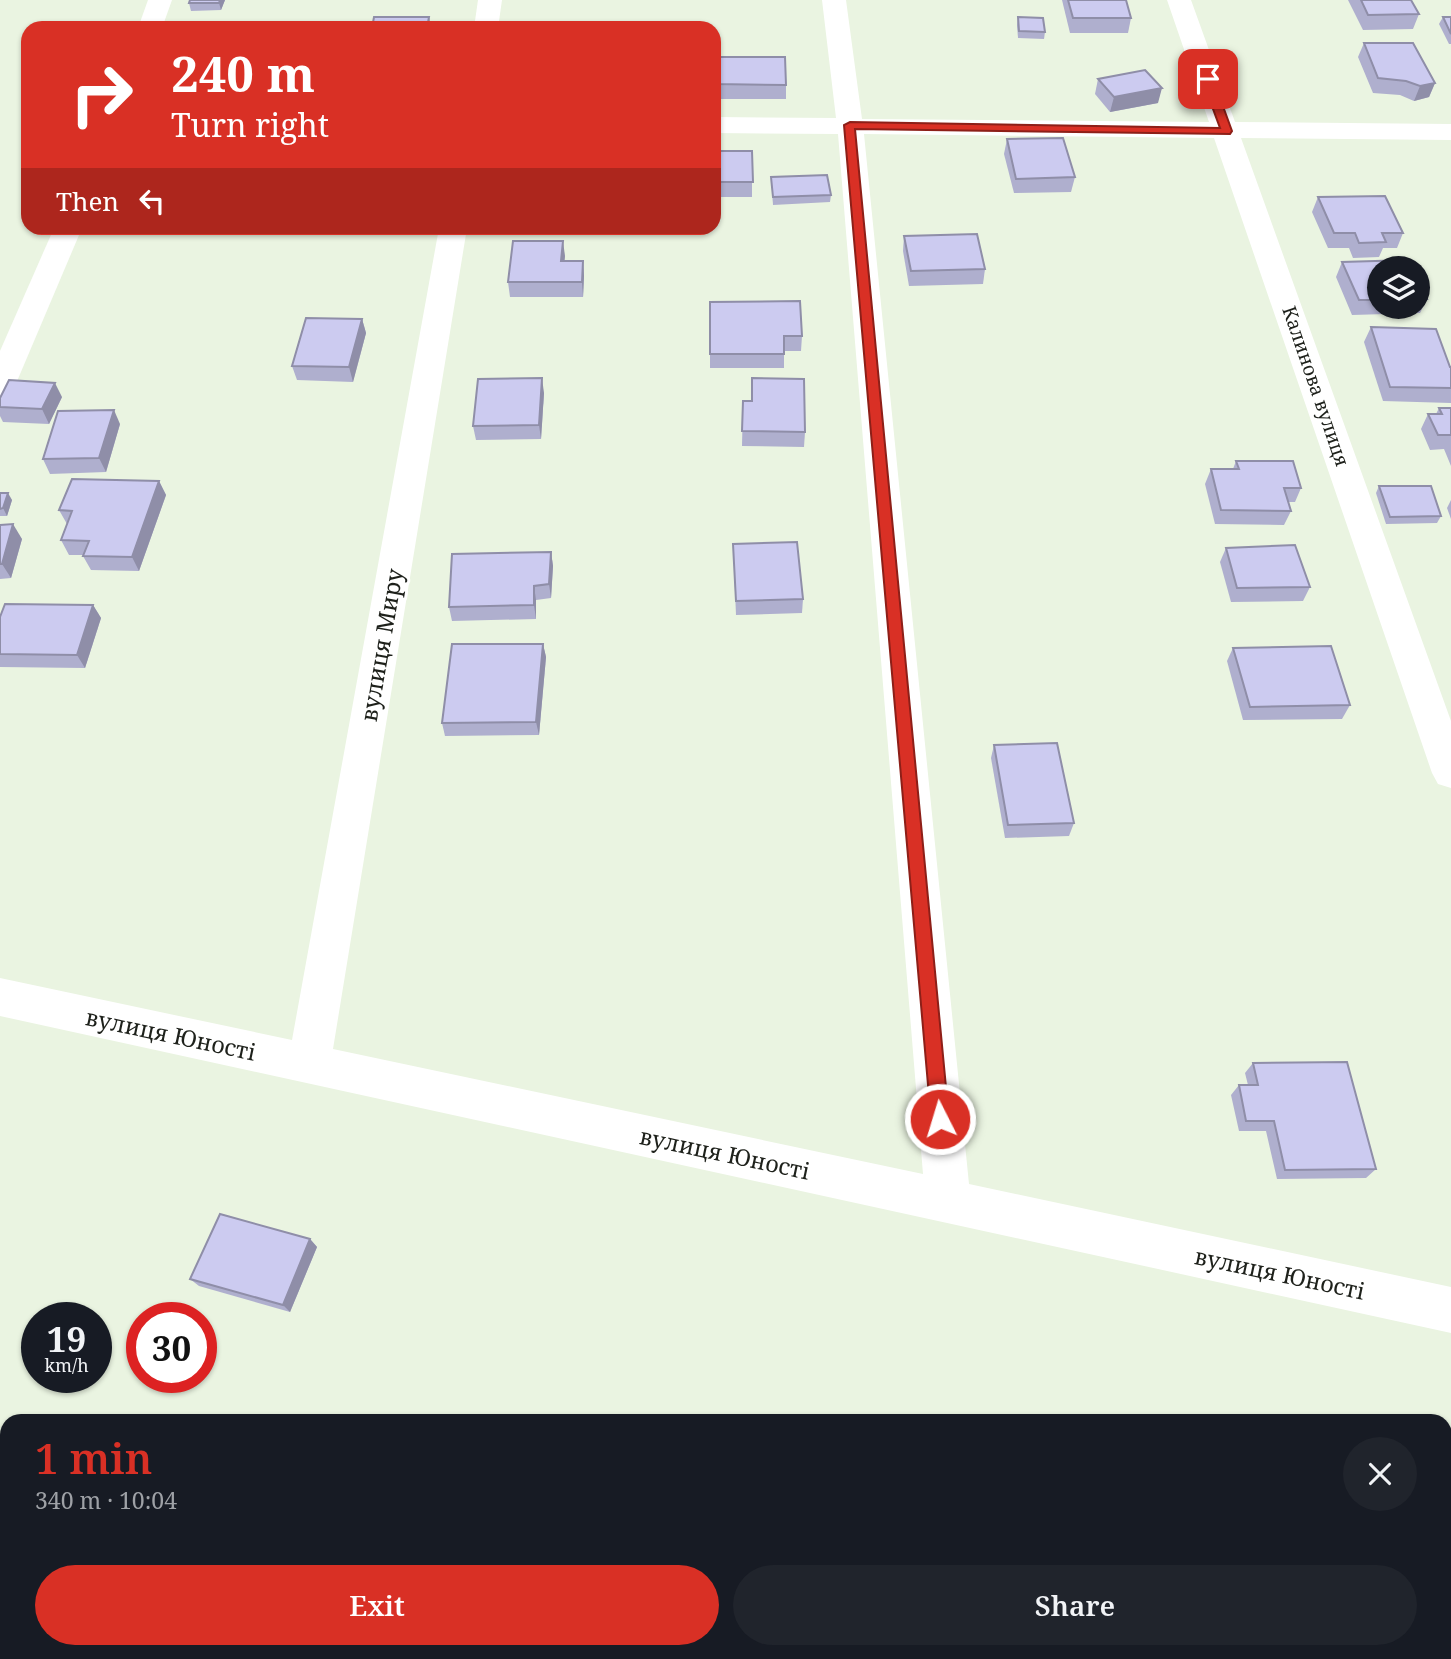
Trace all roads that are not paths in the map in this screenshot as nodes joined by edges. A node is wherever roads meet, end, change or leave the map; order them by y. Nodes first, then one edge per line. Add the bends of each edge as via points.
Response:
1 (160, 0) edge
2 (490, 0) edge
3 (834, 0) edge
4 (1179, 0) edge
5 (152, 21) edge
6 (486, 21) edge
7 (721, 125) edge
8 (850, 125) junction
9 (1227, 131) junction
10 (1451, 132) edge
11 (65, 235) edge
12 (452, 235) edge
13 (0, 386) edge
14 (1451, 773) edge
15 (0, 997) edge
16 (309, 1063) junction
17 (948, 1202) junction
18 (1451, 1310) edge

1 - 5 street
2 - 6 street
3 - 8 street
4 - 9 street, Калинова вулиця
7 - 8 street
8 - 9 street
8 - 17 street
9 - 10 street
9 - 14 street, Калинова вулиця
11 - 13 street
12 - 16 street, вулиця Миру
15 - 16 street, вулиця Юності
16 - 17 street, вулиця Юності
17 - 18 street, вулиця Юності

